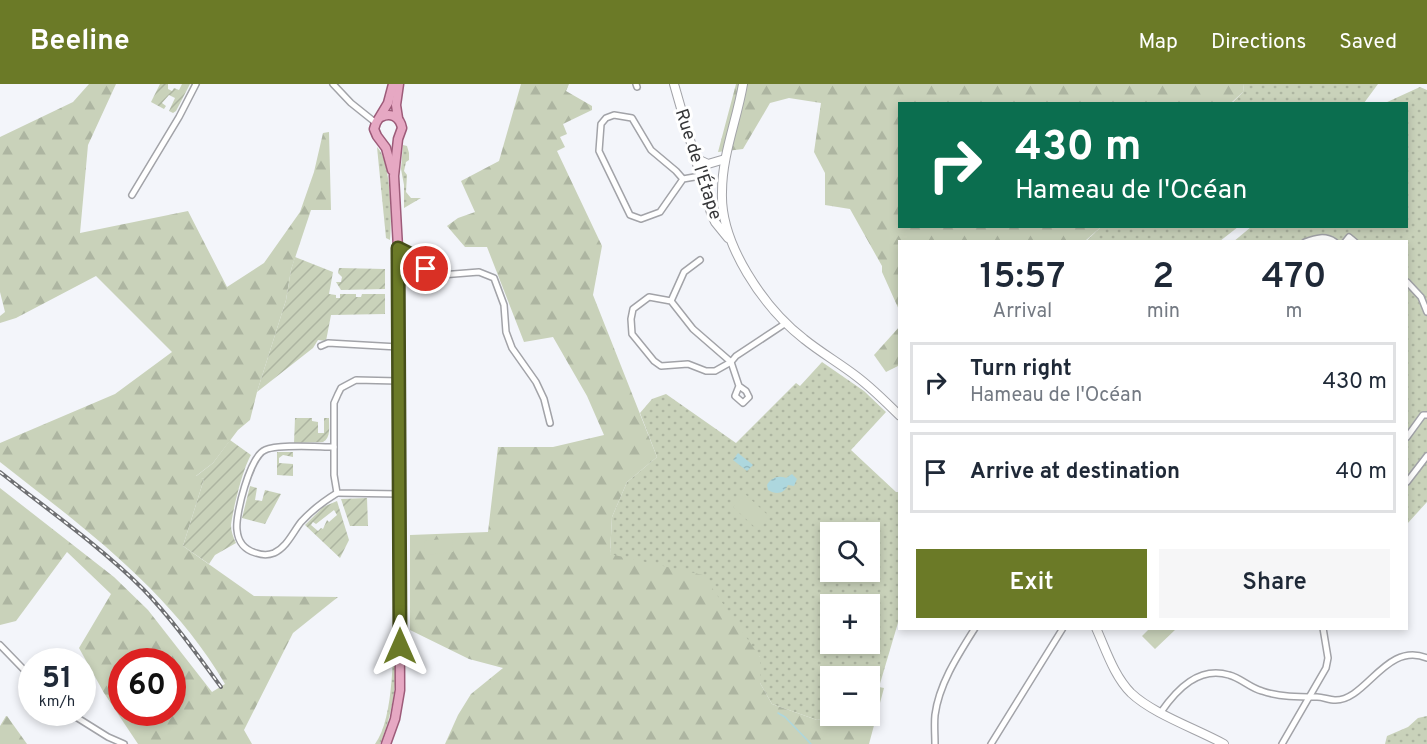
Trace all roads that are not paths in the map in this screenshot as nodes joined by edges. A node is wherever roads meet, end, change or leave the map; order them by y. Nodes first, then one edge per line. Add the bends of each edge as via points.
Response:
1 (196, 84) edge
2 (333, 84) edge
3 (393, 84) edge
4 (399, 84) edge
5 (674, 84) edge
6 (743, 84) edge
7 (398, 118) junction
8 (378, 120) junction
9 (398, 139) junction
10 (382, 141) junction
11 (695, 158) junction
12 (725, 159) junction
13 (394, 176) junction
14 (700, 176) junction
15 (683, 179) junction
16 (132, 195) dead end
17 (1310, 240) edge
18 (1332, 240) edge
19 (730, 241) junction
20 (398, 248) junction
21 (700, 260) dead end
22 (1408, 283) edge
23 (671, 301) junction
24 (1427, 312) edge
25 (786, 323) junction
26 (321, 346) dead end
27 (398, 347) junction
28 (731, 362) junction
29 (398, 381) junction
30 (739, 386) dead end
31 (898, 414) edge
32 (1427, 415) edge
33 (550, 423) dead end
34 (1408, 436) edge
35 (334, 447) junction
36 (1427, 456) edge
37 (1408, 481) edge
38 (337, 493) junction
39 (399, 494) junction
40 (974, 630) edge
41 (1062, 630) edge
42 (1097, 630) edge
43 (1323, 630) edge
44 (0, 645) edge
45 (1427, 658) edge
46 (18, 664) edge
47 (1308, 697) junction
48 (1161, 712) junction
49 (90, 726) edge
50 (124, 744) edge
51 (386, 744) edge
52 (935, 744) edge
53 (991, 744) edge
54 (1224, 744) edge
55 (1282, 744) edge

1 - 16 street
2 - 8 street via 351,103
3 - 8 main road
4 - 7 main road
5 - 11 main road, Rue de l'Étape
6 - 12 main road
7 - 8 main road via 390,115
7 - 9 main road via 402,128
8 - 10 main road via 375,133
9 - 10 main road
9 - 13 main road
10 - 13 main road
11 - 12 main road via 708,164
11 - 14 main road, Rue de l'Étape
12 - 19 main road via 722,204
13 - 20 main road
14 - 15 street
14 - 19 main road, Rue de l'Étape via 715,222
15 - 15 street via 651,150 632,118 614,115 601,124 599,151 630,215 641,219 660,212
17 - 18 street
19 - 25 main road via 748,274
20 - 27 main road
20 - 33 street via 441,276 479,272 494,278 504,305 509,340 540,391
21 - 23 street via 684,272
22 - 24 street via 1421,297
23 - 28 street via 693,329
23 - 28 street via 649,297 633,309 630,318 632,334 654,361 661,366 688,364 706,371
25 - 28 street
25 - 31 main road via 857,376
26 - 27 street via 328,343
27 - 29 main road
28 - 30 street
29 - 35 street via 356,380 342,388 334,403
29 - 39 main road
32 - 34 street
35 - 38 street
35 - 38 street via 276,448 257,457 238,515 242,545 252,552 273,554 310,513
36 - 37 street
38 - 39 street
39 - 51 main road via 400,690
40 - 52 street via 939,698
41 - 53 street
42 - 48 main road via 1122,681 1139,699
43 - 47 street via 1326,668
44 - 46 street
45 - 47 street via 1417,655 1389,663 1343,699
47 - 48 street via 1256,689 1228,674 1201,674 1180,689
47 - 55 street
48 - 54 main road
49 - 50 street

